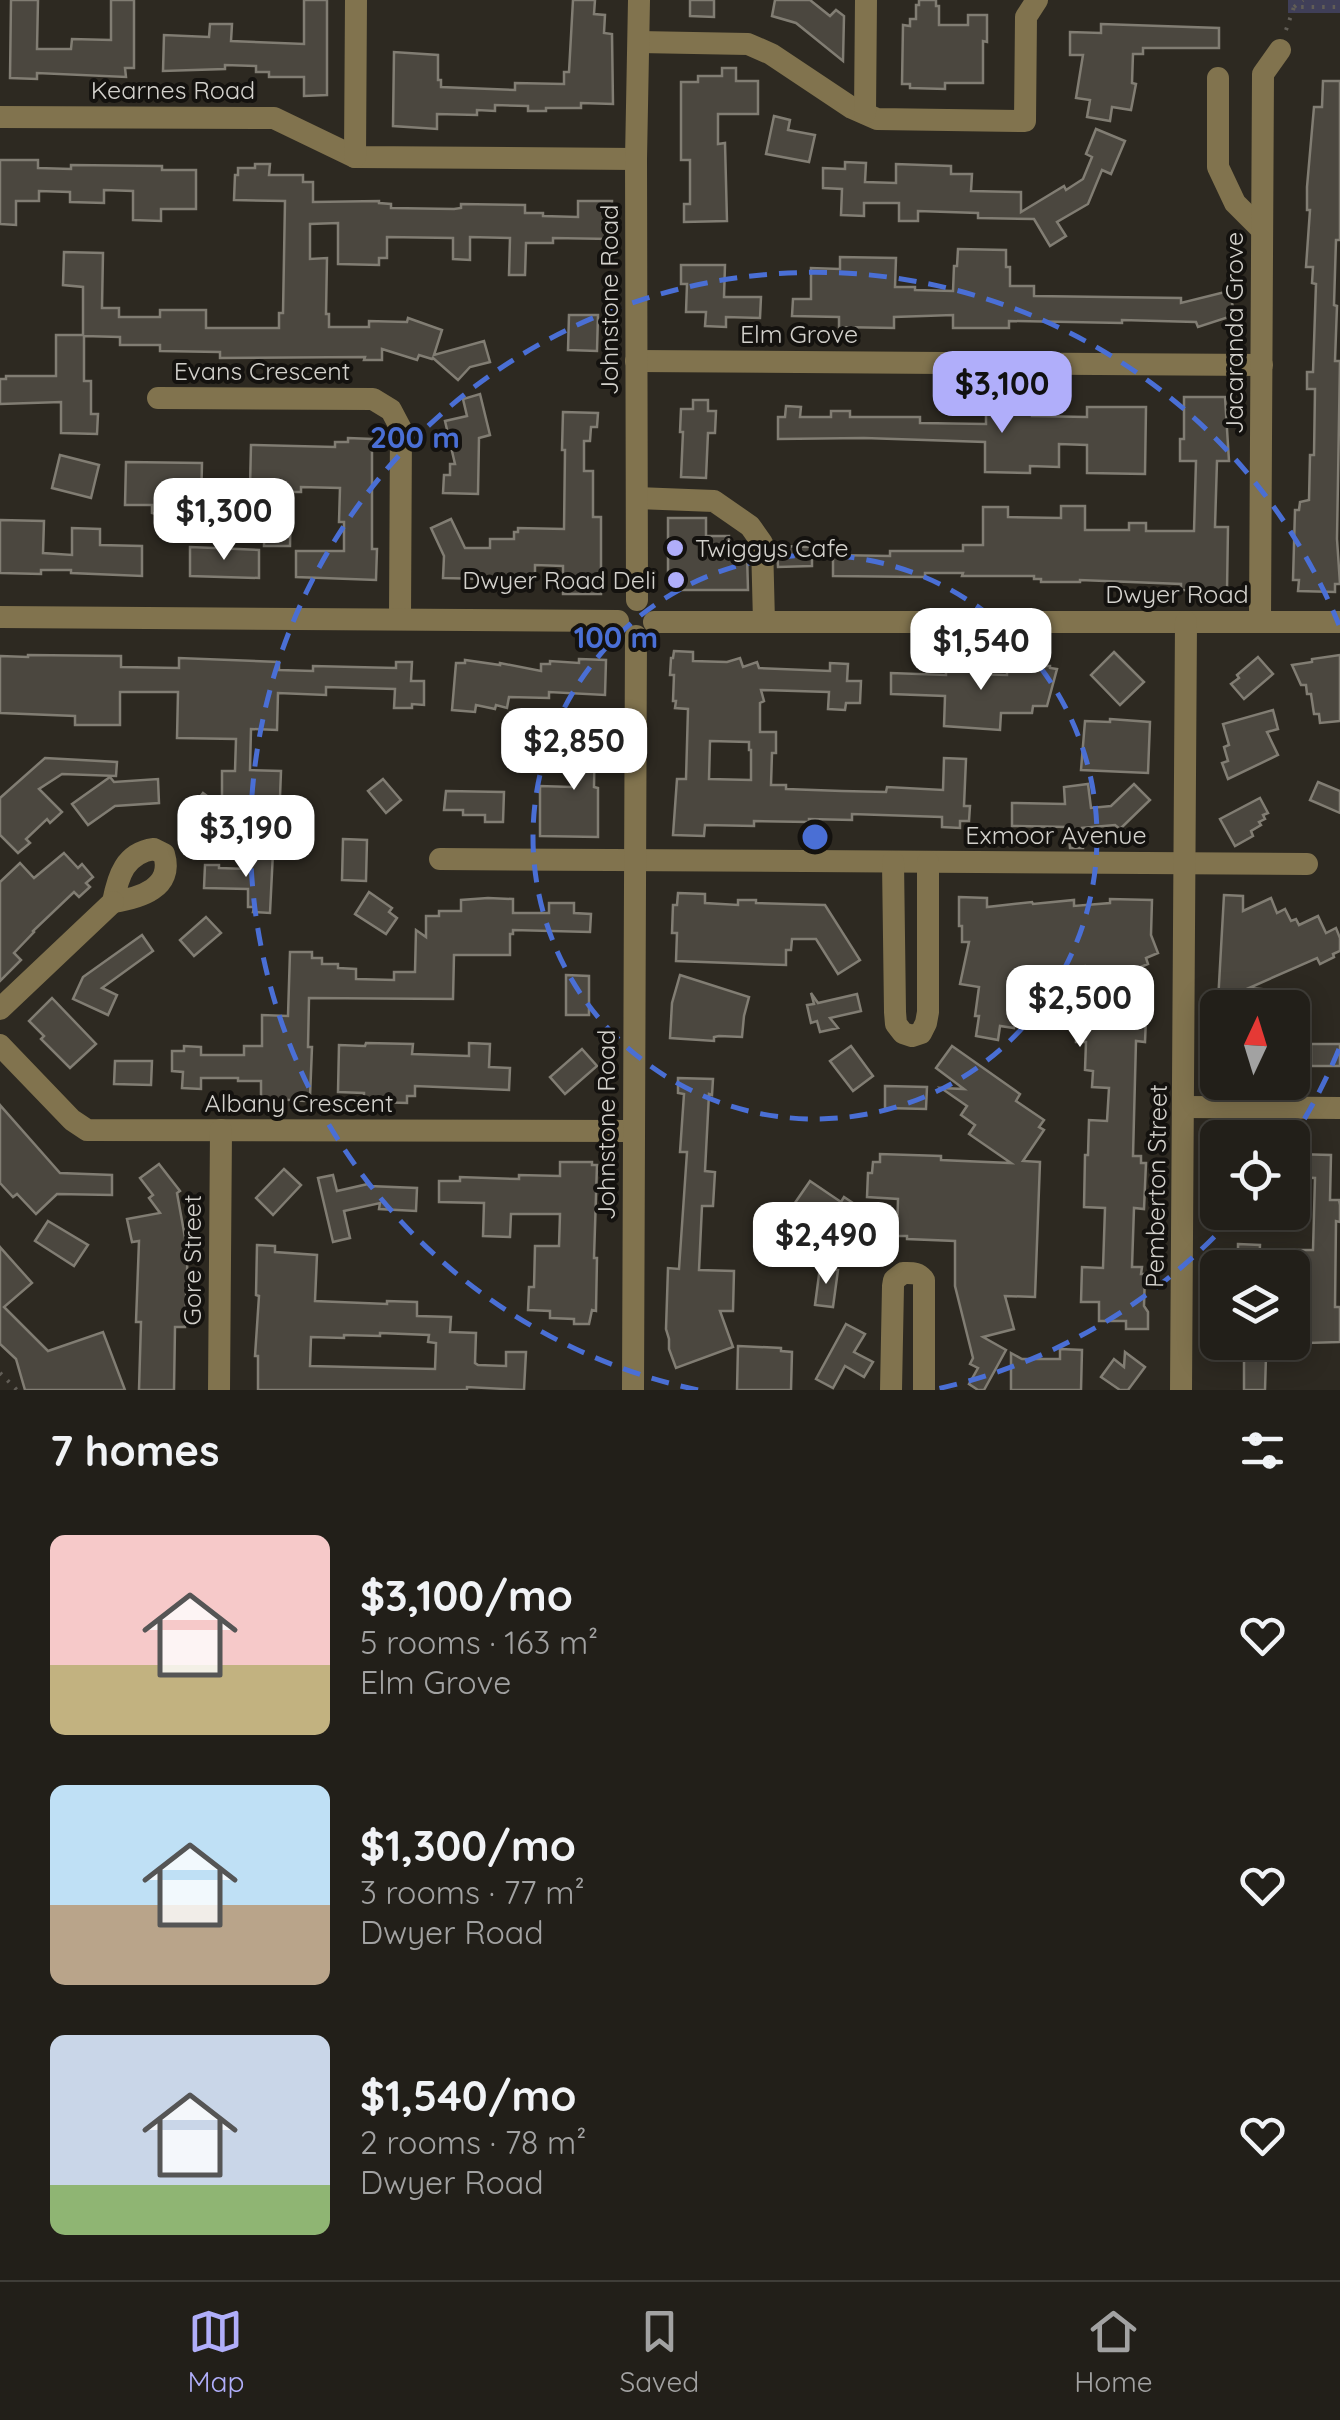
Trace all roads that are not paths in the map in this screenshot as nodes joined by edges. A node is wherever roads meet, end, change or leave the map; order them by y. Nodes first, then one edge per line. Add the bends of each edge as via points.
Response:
1 (356, 0) edge
2 (639, 0) edge
3 (866, 0) edge
4 (1038, 0) edge
5 (639, 42) junction
6 (1280, 50) road end
7 (1218, 78) dead end
8 (865, 113) junction
9 (0, 117) edge
10 (355, 157) junction
11 (636, 159) junction
12 (1262, 230) junction
13 (636, 360) junction
14 (1262, 365) junction
15 (158, 398) dead end
16 (637, 498) junction
17 (637, 600) junction
18 (0, 617) edge
19 (400, 620) junction
20 (618, 620) junction
21 (1260, 621) junction
22 (764, 622) junction
23 (1186, 622) junction
24 (1340, 622) edge
25 (645, 629) junction
26 (440, 860) dead end
27 (636, 861) junction
28 (893, 862) junction
29 (928, 862) junction
30 (1184, 864) junction
31 (1308, 864) dead end
32 (114, 902) dead end
33 (0, 1008) edge
34 (0, 1045) edge
35 (1184, 1106) junction
36 (1340, 1108) edge
37 (221, 1130) junction
38 (633, 1132) junction
39 (219, 1390) edge
40 (633, 1390) edge
41 (891, 1390) edge
42 (924, 1390) edge
43 (1181, 1390) edge

1 - 10 street
2 - 5 street, Johnstone Road
3 - 8 street
4 - 8 street via 1026,17 1030,128
5 - 8 street via 748,44
5 - 11 street, Johnstone Road
6 - 12 street, Jacaranda Grove via 1263,74
7 - 12 street via 1218,168 1235,203
9 - 10 street, Kearnes Road via 274,118
10 - 11 street, Kearnes Road
11 - 13 street, Johnstone Road
12 - 14 street, Jacaranda Grove
13 - 14 street, Elm Grove
13 - 16 street, Johnstone Road
14 - 21 street, Jacaranda Grove
15 - 19 street, Evans Crescent via 372,399 391,410 401,429
16 - 17 street, Johnstone Road
16 - 22 street via 714,501 750,526 762,543
17 - 20 street via 625,604
17 - 25 street via 652,610
18 - 19 street
19 - 20 street
20 - 25 street via 624,632
21 - 23 street, Dwyer Road
21 - 24 street, Dwyer Road
22 - 23 street, Dwyer Road
22 - 25 street, Dwyer Road
23 - 30 street, Pemberton Street
25 - 27 street, Johnstone Road
26 - 27 street
27 - 28 street, Exmoor Avenue
27 - 38 street, Johnstone Road
28 - 29 street, Exmoor Avenue
28 - 29 street via 896,1024 912,1036 928,1012
29 - 30 street, Exmoor Avenue
30 - 31 street
30 - 35 street, Pemberton Street
32 - 33 street
34 - 37 street, Albany Crescent via 87,1130
35 - 36 street
35 - 43 street, Pemberton Street
37 - 38 street, Albany Crescent
37 - 39 street, Gore Street
38 - 40 street, Johnstone Road
41 - 42 street via 893,1286 902,1273 924,1280

